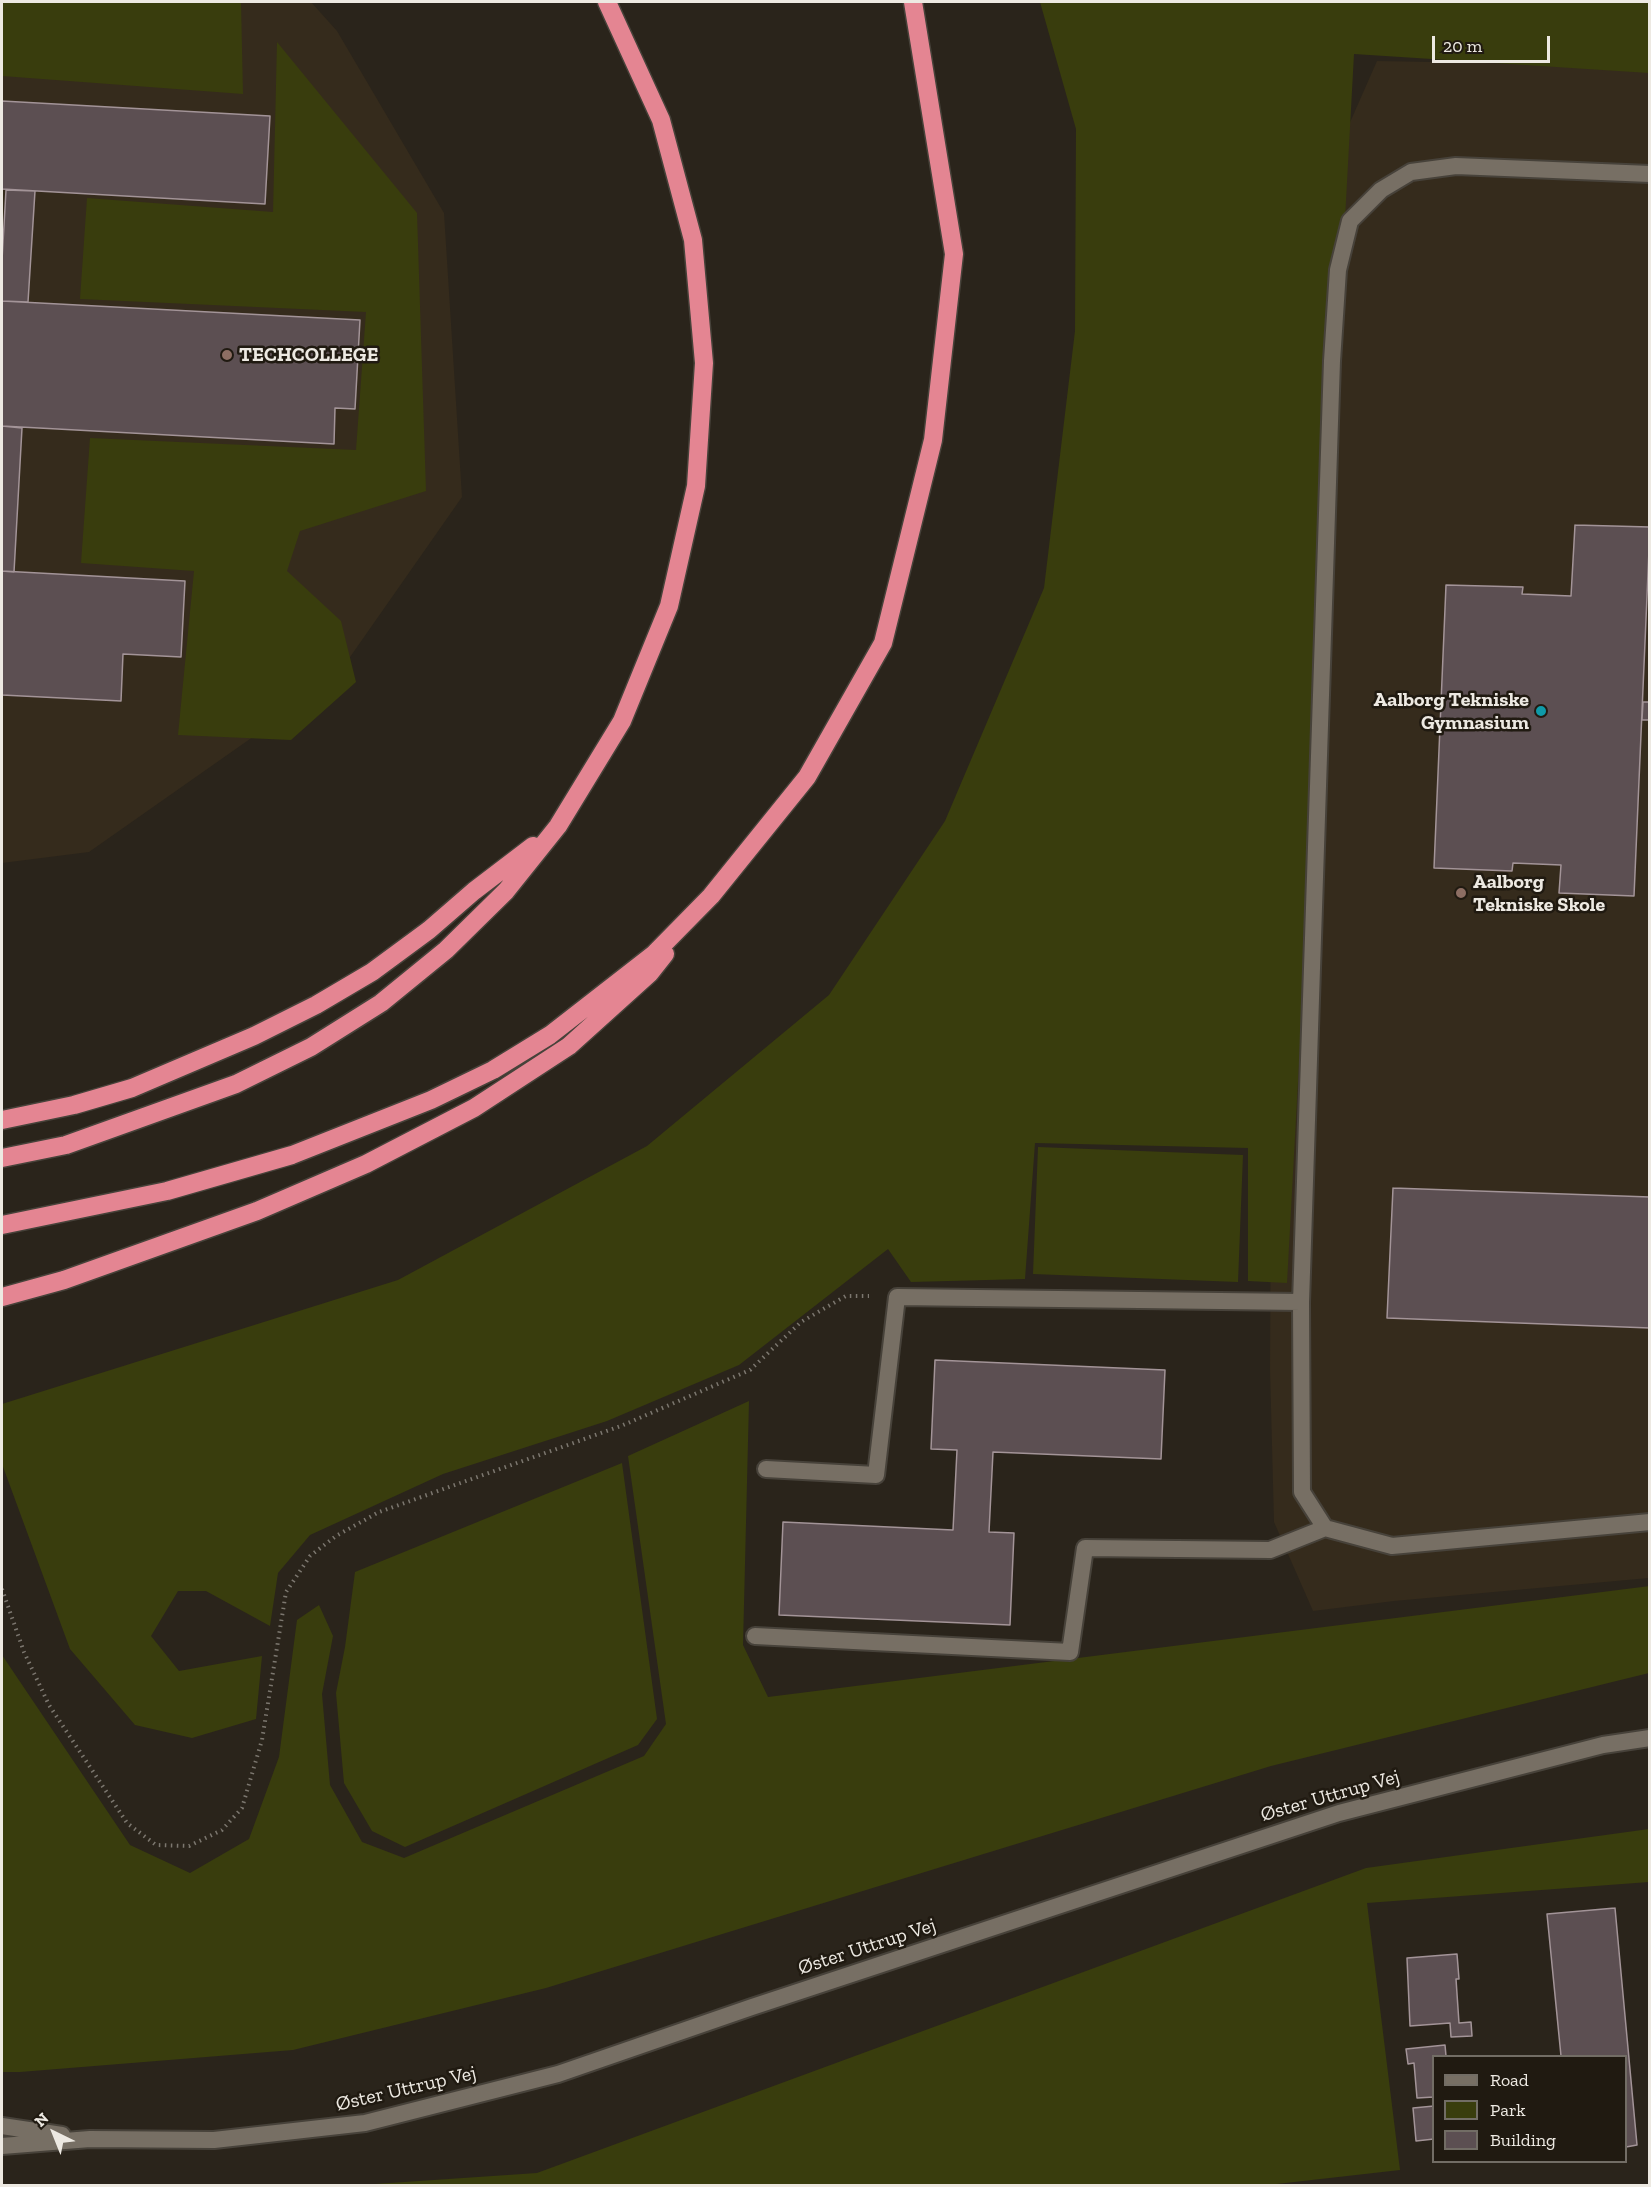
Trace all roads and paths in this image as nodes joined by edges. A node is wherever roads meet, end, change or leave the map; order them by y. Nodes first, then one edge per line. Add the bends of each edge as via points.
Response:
1 (607, 2) edge
2 (913, 2) edge
3 (1650, 174) edge
4 (558, 826) junction
5 (711, 896) junction
6 (2, 1120) edge
7 (2, 1158) edge
8 (2, 1225) edge
9 (2, 1297) edge
10 (897, 1297) junction
11 (1301, 1302) junction
12 (766, 1469) dead end
13 (1650, 1522) edge
14 (1325, 1528) junction
15 (2, 1589) edge
16 (755, 1636) dead end
17 (1650, 1738) edge
18 (2, 2126) edge
19 (90, 2139) junction
20 (2, 2146) edge

1 - 4 highway via 661,120 693,240 704,363 696,486 669,606 622,721
2 - 5 highway via 954,254 933,440 883,643 807,777
3 - 11 street via 1456,166 1411,172 1381,190 1350,221 1338,270 1332,361
4 - 6 highway via 382,965 316,1005 132,1088
4 - 7 highway via 506,891 446,950 381,1003 310,1047 236,1084 66,1144
5 - 8 highway via 654,954 550,1035 493,1070 431,1100 292,1155 167,1191
5 - 9 highway via 650,973 602,1017 569,1046 474,1108 366,1164 257,1211 64,1280
10 - 11 street
10 - 12 street via 876,1475
10 - 15 path via 846,1296 801,1322 750,1370 621,1426 380,1512 336,1536 310,1557 286,1592 262,1740 242,1808 222,1830 189,1846 156,1845 127,1823 49,1705 24,1652
11 - 14 street via 1302,1492
13 - 14 street via 1392,1546
14 - 16 street via 1270,1550 1084,1548 1070,1652
17 - 19 street, Øster Uttrup Vej via 1603,1745 1339,1813 558,2074 366,2123 214,2140
18 - 19 street, Øster Uttrup Vej
19 - 20 street, Øster Uttrup Vej

